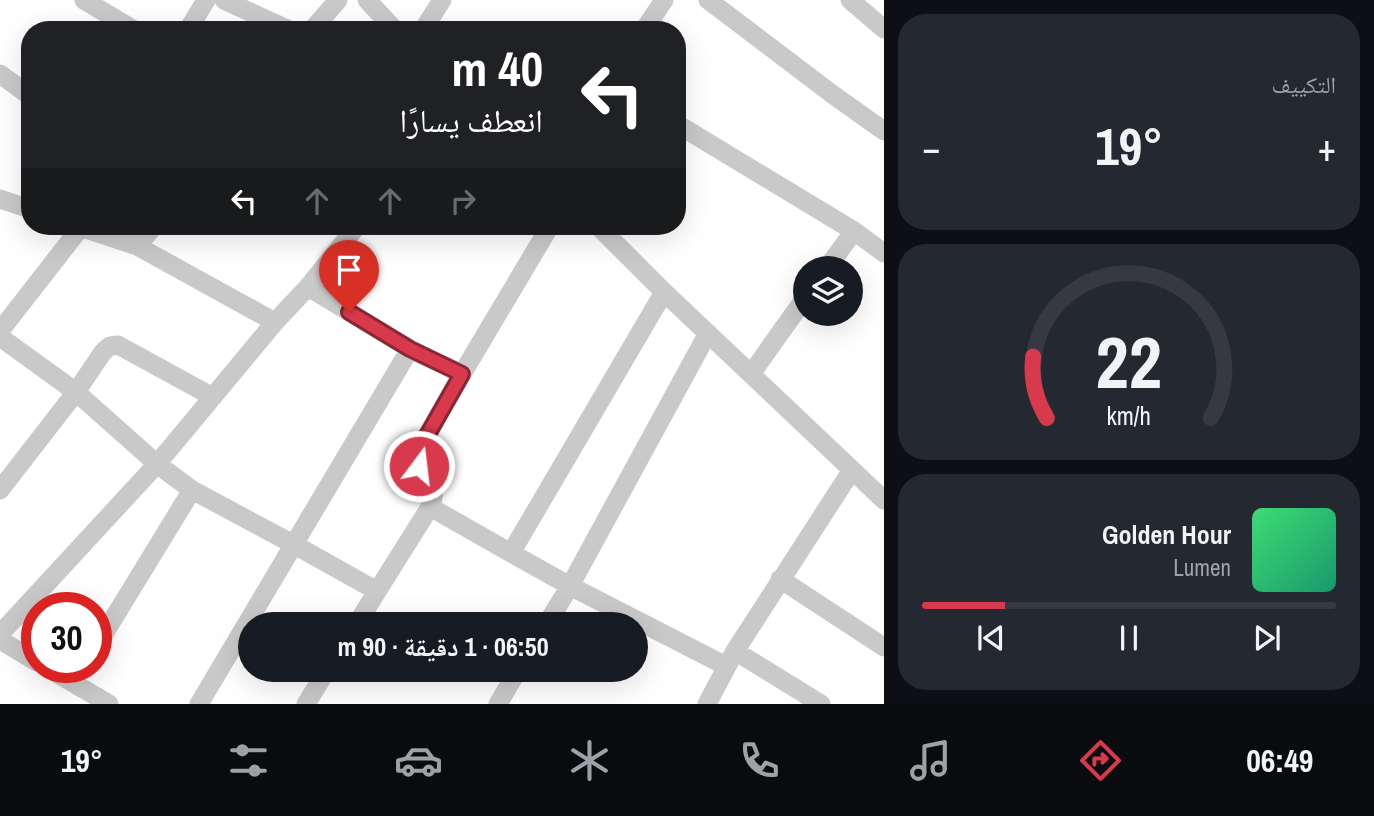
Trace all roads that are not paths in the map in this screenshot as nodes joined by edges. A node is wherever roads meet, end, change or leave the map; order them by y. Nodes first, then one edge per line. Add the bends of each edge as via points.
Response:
1 (83, 0) edge
2 (206, 0) edge
3 (224, 0) edge
4 (338, 0) edge
5 (367, 0) edge
6 (442, 0) edge
7 (664, 0) edge
8 (708, 0) edge
9 (850, 0) edge
10 (119, 21) edge
11 (193, 21) edge
12 (270, 21) edge
13 (320, 21) edge
14 (387, 21) edge
15 (429, 21) edge
16 (650, 21) edge
17 (884, 29) edge
18 (0, 74) edge
19 (21, 89) edge
20 (686, 129) edge
21 (884, 131) edge
22 (0, 199) edge
23 (21, 205) edge
24 (854, 231) junction
25 (72, 235) edge
26 (105, 235) edge
27 (146, 235) edge
28 (350, 235) edge
29 (545, 235) edge
30 (607, 235) edge
31 (137, 246) junction
32 (884, 253) edge
33 (836, 256) edge
34 (308, 286) junction
35 (664, 292) junction
36 (793, 315) edge
37 (275, 322) junction
38 (708, 333) junction
39 (0, 334) edge
40 (410, 349) junction
41 (462, 374) junction
42 (751, 374) junction
43 (76, 392) junction
44 (213, 397) junction
45 (157, 464) junction
46 (852, 470) junction
47 (0, 490) edge
48 (192, 490) junction
49 (882, 493) edge
50 (430, 507) junction
51 (293, 544) junction
52 (511, 553) junction
53 (780, 579) junction
54 (570, 586) junction
55 (377, 592) junction
56 (364, 612) edge
57 (554, 612) edge
58 (112, 621) edge
59 (0, 634) edge
60 (0, 640) edge
61 (884, 647) edge
62 (21, 652) edge
63 (731, 659) junction
64 (320, 682) edge
65 (511, 682) edge
66 (87, 683) edge
67 (109, 704) edge
68 (199, 704) edge
69 (306, 704) edge
70 (498, 704) edge
71 (706, 704) edge
72 (821, 704) edge

1 - 10 street
2 - 11 street
3 - 12 street
4 - 13 street
5 - 14 street
6 - 15 street
7 - 16 street
8 - 21 street
9 - 17 street
18 - 19 street
20 - 24 street
22 - 23 street
24 - 32 street
24 - 33 street
25 - 39 street
26 - 31 street
27 - 31 street
28 - 34 street
29 - 41 street
30 - 35 street
31 - 37 street
34 - 37 street
34 - 40 street
35 - 38 street
35 - 52 street
36 - 42 street
37 - 44 street
38 - 42 street
38 - 54 street
39 - 43 street
40 - 41 street
40 - 51 street
41 - 50 street via 416,455 435,488
42 - 46 street
43 - 44 street via 103,352 118,345
43 - 45 street
43 - 47 street
44 - 45 street
45 - 48 street
45 - 59 street
46 - 49 street
46 - 53 street
48 - 51 street
48 - 58 street
50 - 52 street
50 - 55 street
51 - 55 street
51 - 68 street
52 - 54 street
53 - 61 street
53 - 63 street
54 - 57 street
54 - 63 street
55 - 56 street
60 - 62 street
63 - 71 street
63 - 72 street
64 - 69 street
65 - 70 street
66 - 67 street

